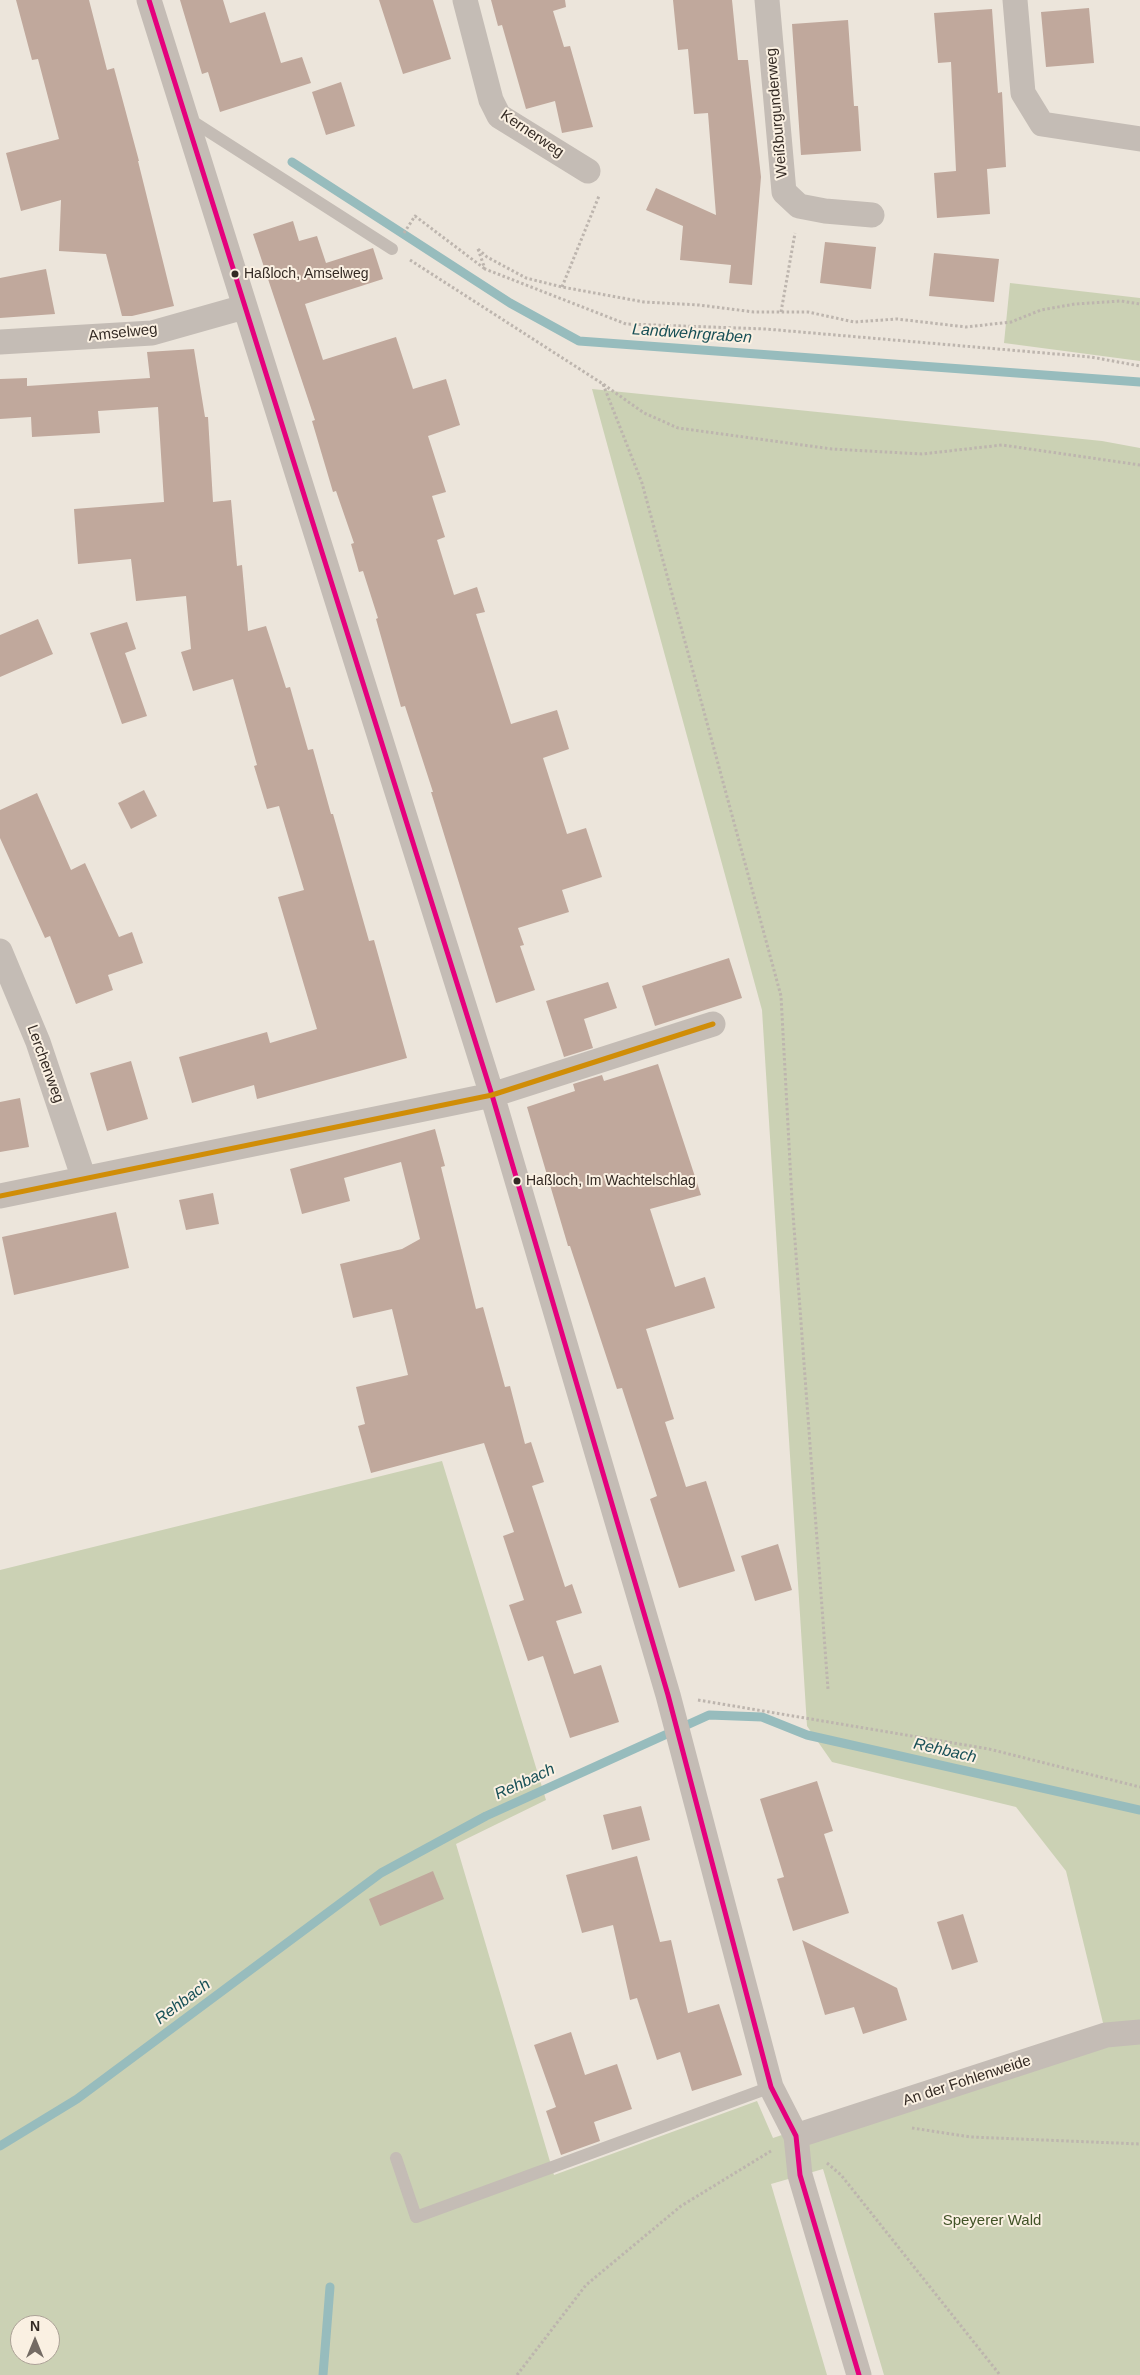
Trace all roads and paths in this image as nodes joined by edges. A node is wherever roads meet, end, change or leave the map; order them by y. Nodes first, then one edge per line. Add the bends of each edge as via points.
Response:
1 (150, 0) edge
2 (465, 0) edge
3 (767, 0) edge
4 (1015, 0) edge
5 (185, 117) junction
6 (1140, 139) edge
7 (588, 171) joint
8 (799, 206) junction
9 (872, 215) dead end
10 (415, 216) dead end
11 (392, 249) joint
12 (485, 269) junction
13 (562, 287) junction
14 (1140, 304) edge
15 (244, 307) junction
16 (781, 312) junction
17 (0, 342) edge
18 (1140, 366) edge
19 (602, 384) junction
20 (1140, 465) edge
21 (0, 952) edge
22 (712, 1024) dead end
23 (492, 1095) junction
24 (84, 1179) junction
25 (0, 1196) edge
26 (828, 1689) dead end
27 (668, 1695) junction
28 (1140, 1787) edge
29 (1140, 2032) edge
30 (771, 2087) junction
31 (908, 2128) dead end
32 (796, 2136) junction
33 (1140, 2144) edge
34 (396, 2158) dead end
35 (517, 2375) edge
36 (859, 2375) edge
37 (1000, 2375) edge

1 - 5 street
2 - 7 street, Kernerweg via 490,100 499,116
3 - 8 street, Weißburgunderweg via 784,192
4 - 6 street via 1023,93 1042,124
5 - 11 lane
5 - 15 street
7 - 13 path via 602,187
8 - 9 street via 824,212
8 - 16 path
10 - 12 path
11 - 19 path
12 - 13 path via 478,249 526,278
12 - 18 path via 626,324 766,329 1092,357
13 - 16 path via 644,302
14 - 16 path via 1121,301 1075,304 1041,310 1011,322 966,327 897,319 854,322 808,312
15 - 17 street, Amselweg via 152,333
15 - 23 street
19 - 20 path via 644,413 678,428 832,449 922,454 1002,445
19 - 26 path via 642,482 781,996 792,1200
21 - 24 street, Lerchenweg via 38,1042
22 - 23 street
23 - 24 street
23 - 27 street
24 - 25 street
27 - 28 path via 989,1749
27 - 30 street
29 - 32 street, An der Fohlenweide via 1106,2035
30 - 32 street
30 - 34 lane via 416,2217
31 - 33 path via 971,2137
32 - 35 path via 681,2206 586,2285
32 - 36 street via 800,2175
32 - 37 path via 841,2175

